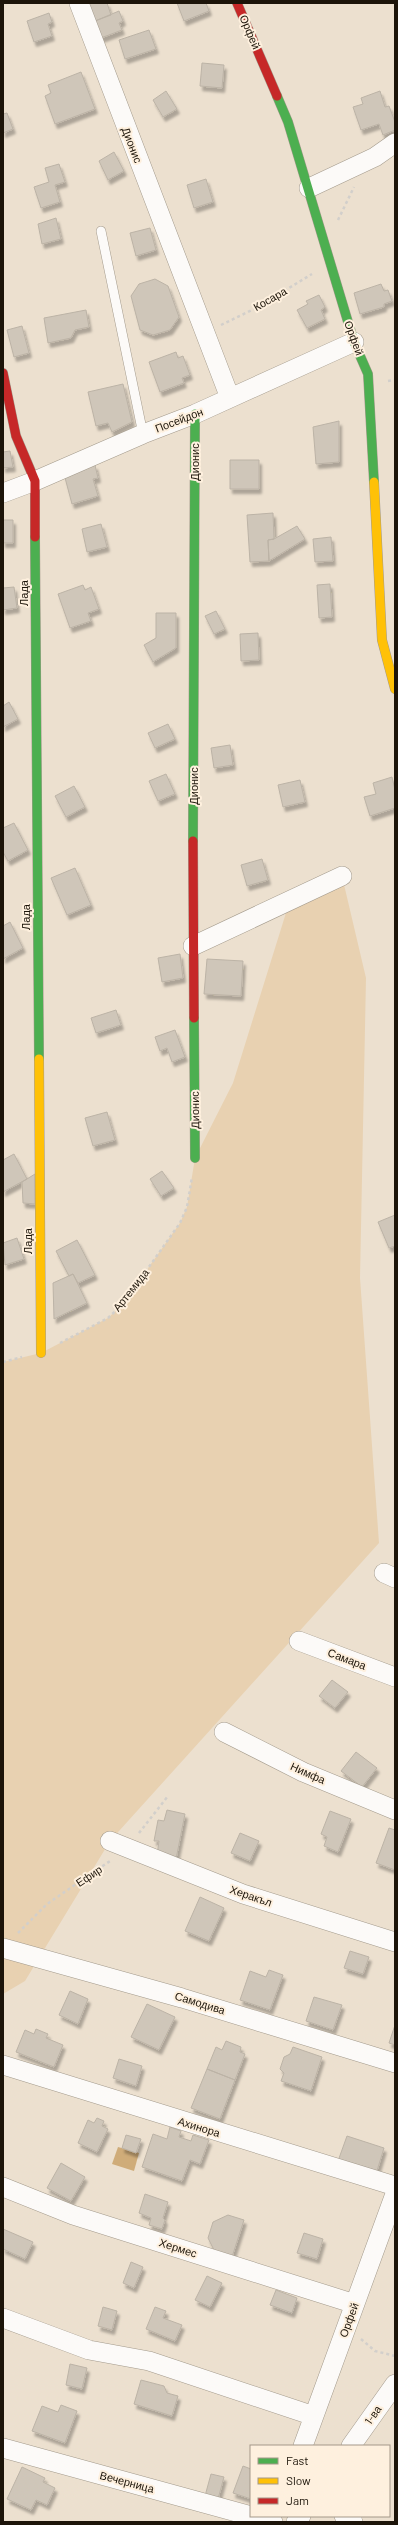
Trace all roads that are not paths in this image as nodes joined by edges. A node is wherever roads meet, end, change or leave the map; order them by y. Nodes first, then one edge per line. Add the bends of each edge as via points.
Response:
1 (79, 3) edge
2 (237, 3) edge
3 (395, 143) edge
4 (309, 188) junction
5 (101, 231) dead end
6 (354, 342) junction
7 (3, 373) edge
8 (230, 398) junction
9 (195, 414) junction
10 (142, 434) junction
11 (35, 481) junction
12 (3, 493) edge
13 (395, 689) edge
14 (342, 876) dead end
15 (193, 946) junction
16 (195, 1158) road end
17 (41, 1353) road end
18 (299, 1641) dead end
19 (395, 1677) edge
20 (224, 1732) dead end
21 (395, 1810) edge
22 (110, 1841) dead end
23 (395, 1942) edge
24 (3, 1948) edge
25 (395, 2063) edge
26 (3, 2065) edge
27 (395, 2186) edge
28 (3, 2187) edge
29 (395, 2194) edge
30 (353, 2308) junction
31 (3, 2318) edge
32 (395, 2384) edge
33 (314, 2416) junction
34 (303, 2445) edge
35 (352, 2445) edge
36 (3, 2448) edge
37 (250, 2516) edge
38 (255, 2517) edge
39 (273, 2522) edge

1 - 8 street, Дионис
2 - 4 street, Орфей via 288,122
3 - 4 street via 375,157
4 - 6 street, Орфей
5 - 10 lane
6 - 8 street, Посейдон
6 - 13 street, Орфей via 368,374 382,640
7 - 11 street via 16,436
8 - 9 street, Посейдон
9 - 10 street, Посейдон
9 - 15 street, Дионис
10 - 11 street, Посейдон
11 - 12 street, Посейдон
11 - 17 street, Лада
14 - 15 street
15 - 16 street, Дионис
18 - 19 street, Самара
20 - 21 street, Нимфа via 303,1772
22 - 23 street, Херакъл via 242,1894
24 - 25 street, Самодива via 182,1998
26 - 27 street, Ахинора
28 - 30 street, Хермес via 73,2214
29 - 30 street, Орфей
30 - 33 street, Орфей
31 - 33 street via 89,2350 149,2361
32 - 35 street, 1-ва
33 - 34 street, Орфей
36 - 37 street, Вечерница
38 - 39 street, Вечерница

